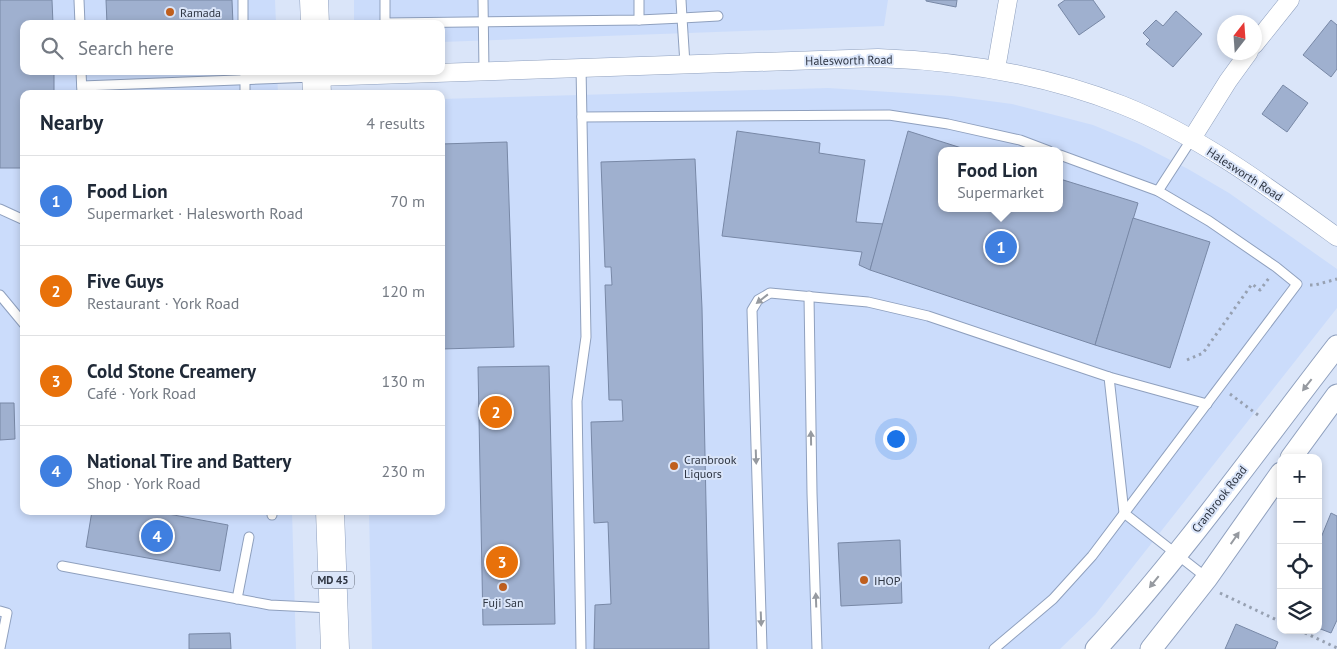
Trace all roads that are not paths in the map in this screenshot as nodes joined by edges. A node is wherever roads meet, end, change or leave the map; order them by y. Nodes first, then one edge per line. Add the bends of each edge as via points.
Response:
1 (79, 0) edge
2 (243, 0) edge
3 (314, 0) edge
4 (385, 0) edge
5 (483, 0) edge
6 (639, 0) edge
7 (682, 0) edge
8 (1008, 0) edge
9 (1290, 0) edge
10 (718, 16) dead end
11 (682, 18) junction
12 (80, 20) edge
13 (244, 20) edge
14 (315, 20) edge
15 (385, 20) edge
16 (639, 20) junction
17 (445, 22) edge
18 (484, 22) junction
19 (1262, 35) edge
20 (1243, 60) edge
21 (685, 64) junction
22 (580, 67) junction
23 (996, 69) junction
24 (484, 71) junction
25 (445, 73) edge
26 (81, 75) edge
27 (245, 75) edge
28 (417, 75) edge
29 (317, 81) edge
30 (82, 90) edge
31 (245, 90) edge
32 (582, 117) junction
33 (1191, 140) junction
34 (1038, 147) edge
35 (1063, 156) edge
36 (1158, 191) junction
37 (0, 209) edge
38 (20, 218) edge
39 (1337, 237) edge
40 (0, 295) edge
41 (809, 296) junction
42 (20, 319) edge
43 (1337, 346) edge
44 (1109, 377) junction
45 (1337, 395) edge
46 (1207, 404) junction
47 (1294, 454) edge
48 (1277, 480) edge
49 (1124, 513) junction
50 (330, 515) edge
51 (248, 537) dead end
52 (1177, 554) junction
53 (62, 566) dead end
54 (1214, 586) junction
55 (237, 599) junction
56 (334, 608) junction
57 (0, 611) edge
58 (0, 648) edge
59 (335, 649) edge
60 (581, 649) edge
61 (762, 649) edge
62 (818, 649) edge
63 (994, 649) edge
64 (1096, 649) edge
65 (1151, 649) edge

1 - 12 lane
2 - 13 lane
3 - 14 main road
4 - 15 lane
5 - 18 lane
6 - 16 lane
7 - 11 lane
8 - 23 street
9 - 19 street
10 - 11 lane
11 - 16 lane
11 - 21 lane
16 - 18 lane
17 - 18 lane
18 - 24 lane
20 - 33 street
21 - 22 street, Halesworth Road
21 - 23 street, Halesworth Road via 878,58
22 - 24 street, Halesworth Road
22 - 32 lane
23 - 33 street, Halesworth Road via 1076,89 1123,105
24 - 25 street, Halesworth Road
26 - 30 lane
27 - 29 lane
27 - 30 lane
27 - 31 lane
28 - 29 street, Halesworth Road
32 - 34 lane via 889,115 948,124
32 - 60 lane via 586,337 577,400
33 - 36 lane
33 - 39 street, Halesworth Road via 1270,189
35 - 36 lane
36 - 46 lane via 1209,221 1297,284
37 - 38 lane
40 - 42 lane
41 - 44 lane via 868,302 928,316
41 -> 61 lane via 770,293 758,300 752,310
62 -> 41 lane
43 -> 52 street, Cranbrook Road
44 - 46 lane
44 - 49 lane
45 - 47 street
46 - 49 lane
54 -> 48 street
49 - 52 lane
49 - 63 lane via 1092,556 1053,598
50 - 56 main road, MD 45
51 - 55 lane
52 - 54 lane
52 -> 64 street, Cranbrook Road
53 - 55 lane
54 - 65 street
55 - 56 lane via 270,605
56 - 59 main road, MD 45
57 - 58 lane via 7,613

